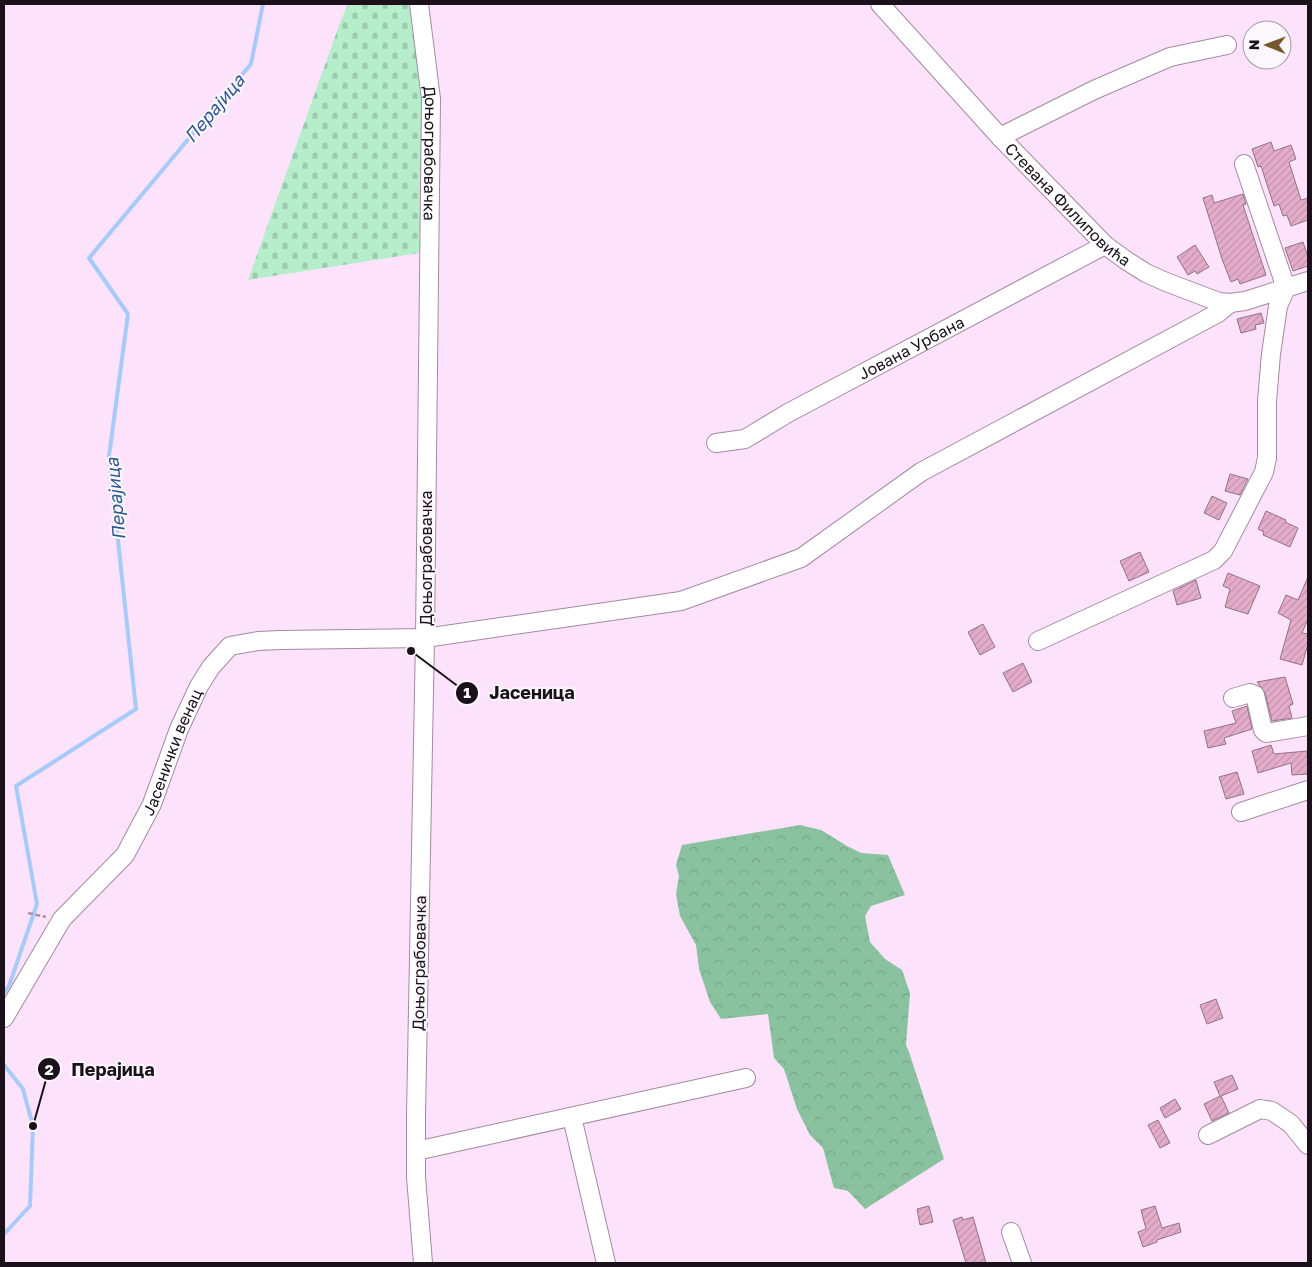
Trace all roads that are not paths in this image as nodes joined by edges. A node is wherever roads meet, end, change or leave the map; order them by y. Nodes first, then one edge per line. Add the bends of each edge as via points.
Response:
1 (419, 4) edge
2 (880, 4) edge
3 (1227, 45) dead end
4 (1000, 136) junction
5 (1244, 164) dead end
6 (1105, 245) junction
7 (1308, 282) edge
8 (1286, 288) junction
9 (1230, 303) junction
10 (716, 443) dead end
11 (425, 638) junction
12 (1038, 641) dead end
13 (1233, 698) dead end
14 (1308, 726) edge
15 (1308, 790) edge
16 (1241, 812) dead end
17 (4, 1018) edge
18 (746, 1078) dead end
19 (572, 1117) junction
20 (1208, 1135) dead end
21 (1308, 1145) edge
22 (416, 1151) junction
23 (1011, 1232) dead end
24 (423, 1263) edge
25 (606, 1263) edge
26 (1022, 1263) edge

1 - 11 street, Доњограбовачка via 431,99
2 - 4 street, Стевана Филиповића
3 - 4 street via 1170,57
4 - 6 street, Стевана Филиповића
5 - 8 street
6 - 9 street, Стевана Филиповића via 1146,273 1207,298
6 - 10 street, Јована Урбана via 744,439
7 - 8 street, Стевана Филиповића
8 - 9 street, Стевана Филиповића
8 - 12 street via 1278,306 1271,354 1264,472 1223,551 1198,568
9 - 11 street, Јасенички венац via 921,472 801,558 682,601
11 - 17 street, Јасенички венац via 280,640 230,646 199,686 179,729 152,804 125,855 62,919
11 - 22 street, Доњограбовачка
13 - 14 street via 1250,693 1255,695 1266,734
15 - 16 street
18 - 19 street
19 - 22 street
19 - 25 street
20 - 21 street via 1260,1109 1272,1111 1291,1124
22 - 24 street, Доњограбовачка
23 - 26 street

